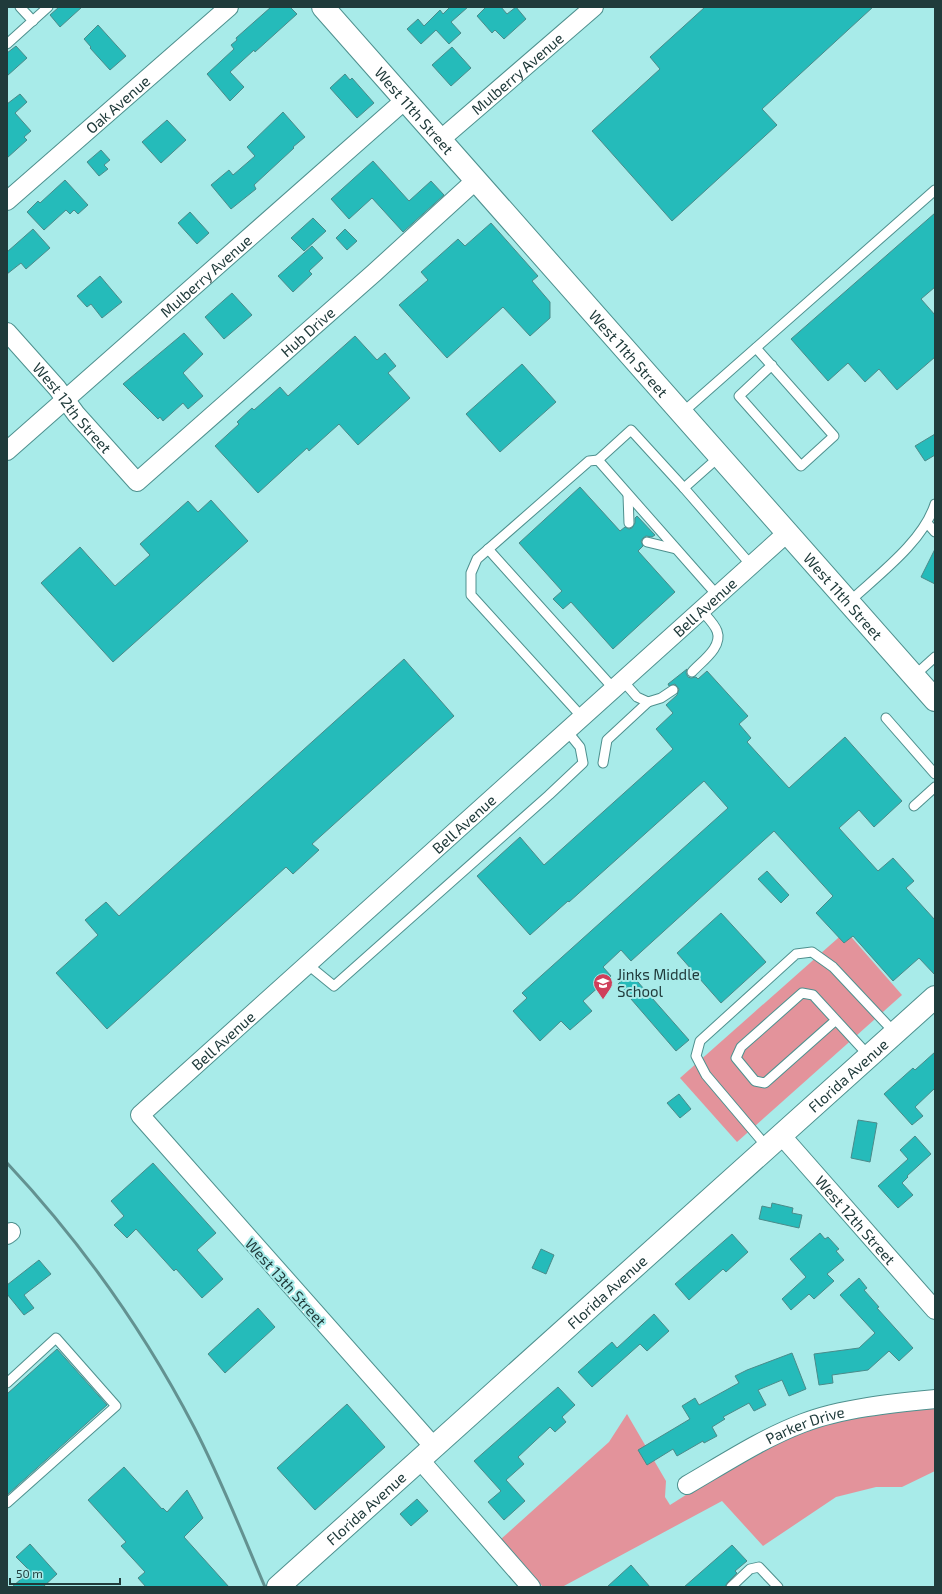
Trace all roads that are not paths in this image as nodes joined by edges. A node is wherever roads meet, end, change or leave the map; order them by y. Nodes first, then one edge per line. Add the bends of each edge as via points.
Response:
1 (20, 7) edge
2 (48, 7) edge
3 (229, 7) edge
4 (323, 7) edge
5 (594, 7) edge
6 (32, 21) junction
7 (7, 44) edge
8 (405, 100) junction
9 (440, 140) junction
10 (476, 180) junction
11 (935, 190) edge
12 (7, 201) edge
13 (7, 332) edge
14 (756, 348) junction
15 (772, 365) junction
16 (65, 399) junction
17 (682, 413) junction
18 (7, 451) edge
19 (720, 456) junction
20 (598, 460) junction
21 (137, 482) joint
22 (684, 488) junction
23 (628, 495) junction
24 (935, 504) edge
25 (629, 523) dead end
26 (927, 523) junction
27 (788, 532) junction
28 (935, 532) edge
29 (647, 542) dead end
30 (488, 549) junction
31 (676, 549) junction
32 (751, 565) junction
33 (717, 596) junction
34 (849, 602) junction
35 (701, 610) junction
36 (935, 657) edge
37 (692, 672) dead end
38 (914, 676) junction
39 (618, 685) junction
40 (673, 690) dead end
41 (935, 700) edge
42 (648, 702) junction
43 (582, 717) junction
44 (886, 718) dead end
45 (567, 731) junction
46 (603, 763) dead end
47 (935, 774) edge
48 (935, 787) edge
49 (914, 806) dead end
50 (307, 964) junction
51 (935, 997) edge
52 (836, 1020) junction
53 (895, 1033) junction
54 (869, 1056) junction
55 (140, 1115) joint
56 (774, 1141) junction
57 (933, 1304) edge
58 (7, 1383) edge
59 (935, 1399) edge
60 (427, 1454) junction
61 (688, 1485) dead end
62 (7, 1503) edge
63 (278, 1587) edge
64 (531, 1587) edge
65 (731, 1587) edge
66 (778, 1587) edge

1 - 6 lane
2 - 6 lane
3 - 12 street, Oak Avenue
4 - 8 main road, West 11th Street
5 - 9 street, Mulberry Avenue
6 - 7 lane
8 - 9 main road, West 11th Street
8 - 16 street, Mulberry Avenue
9 - 10 main road, West 11th Street
10 - 17 main road, West 11th Street
10 - 21 street, Hub Drive
11 - 14 lane
13 - 16 street, West 12th Street
14 - 15 lane
14 - 17 lane
15 - 15 lane via 834,436 801,466 739,396
16 - 18 street, Mulberry Avenue
16 - 21 street, West 12th Street
17 - 19 main road, West 11th Street
19 - 22 lane
19 - 27 main road, West 11th Street
20 - 22 lane via 631,430
20 - 23 lane
20 - 30 lane via 588,461
22 - 32 lane
23 - 25 lane
23 - 31 lane
24 - 26 lane
26 - 28 lane
26 - 34 lane via 910,544
27 - 32 street, Bell Avenue
27 - 34 main road, West 11th Street
29 - 31 lane
30 - 39 lane
30 - 43 lane via 477,558 471,573 471,596
31 - 33 lane
32 - 33 street, Bell Avenue
33 - 35 street, Bell Avenue
34 - 38 main road, West 11th Street
35 - 37 lane via 716,630 718,640 713,650
35 - 39 street, Bell Avenue
36 - 38 lane
38 - 41 main road, West 11th Street
39 - 42 lane
39 - 43 street, Bell Avenue
40 - 42 lane via 661,698
42 - 46 lane via 607,740
43 - 45 street, Bell Avenue
44 - 47 lane
45 - 50 street, Bell Avenue
45 - 50 lane via 580,747 583,763 550,795 334,986
48 - 49 lane
50 - 55 street, Bell Avenue
51 - 53 main road, Florida Avenue
52 - 52 lane via 813,995 802,993 741,1047 736,1058 755,1081 765,1083
52 - 54 lane
53 - 54 main road, Florida Avenue
53 - 56 lane via 833,967 812,952 796,954 700,1041 696,1056 706,1075
54 - 56 main road, Florida Avenue
55 - 60 street, West 13th Street
56 - 57 street, West 12th Street
56 - 60 main road, Florida Avenue
58 - 62 lane via 56,1338 116,1406
59 - 61 street, Parker Drive via 869,1407 803,1423
60 - 63 main road, Florida Avenue
60 - 64 street, West 13th Street
65 - 66 lane via 750,1569 759,1567

